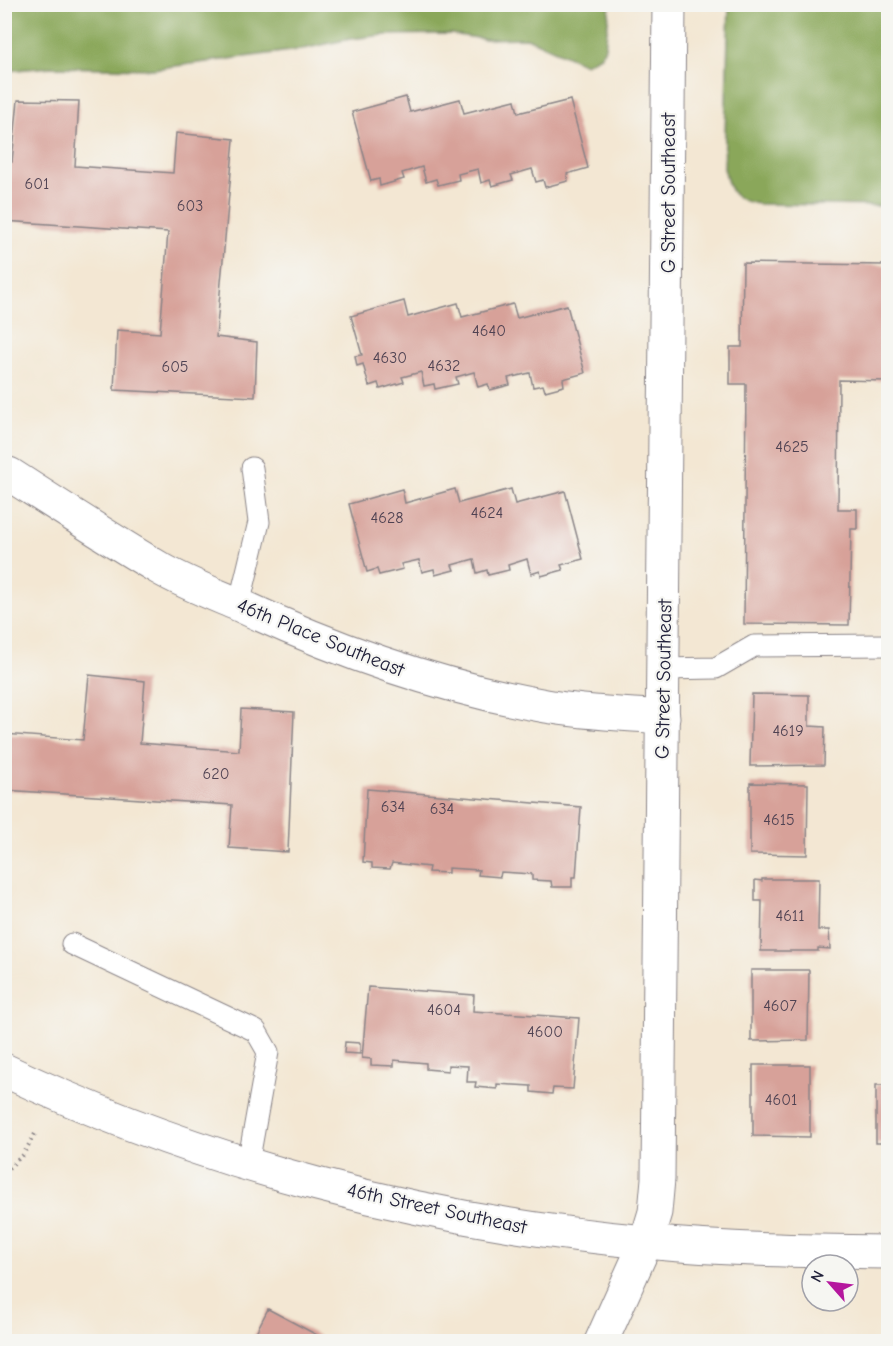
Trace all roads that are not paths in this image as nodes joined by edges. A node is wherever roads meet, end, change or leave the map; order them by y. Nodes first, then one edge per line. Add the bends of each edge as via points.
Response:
1 (669, 4) edge
2 (252, 468) dead end
3 (9, 474) dead end
4 (239, 605) junction
5 (888, 645) edge
6 (663, 669) junction
7 (663, 717) junction
8 (72, 944) dead end
9 (4, 1070) edge
10 (248, 1164) junction
11 (646, 1242) junction
12 (888, 1252) edge
13 (601, 1341) edge

1 - 6 street, G Street Southeast
2 - 4 lane via 259,522
3 - 4 street, 46th Place Southeast via 161,569
4 - 7 street, 46th Place Southeast via 334,646 455,686 549,707
5 - 6 lane via 754,646 716,668
6 - 7 street, G Street Southeast
7 - 11 street, G Street Southeast via 658,1179 655,1212
8 - 10 lane via 256,1031 268,1052
9 - 10 street, 46th Street Southeast via 140,1127
10 - 11 street, 46th Street Southeast via 429,1209 536,1229
11 - 12 street, 46th Street Southeast
11 - 13 street, G Street Southeast

